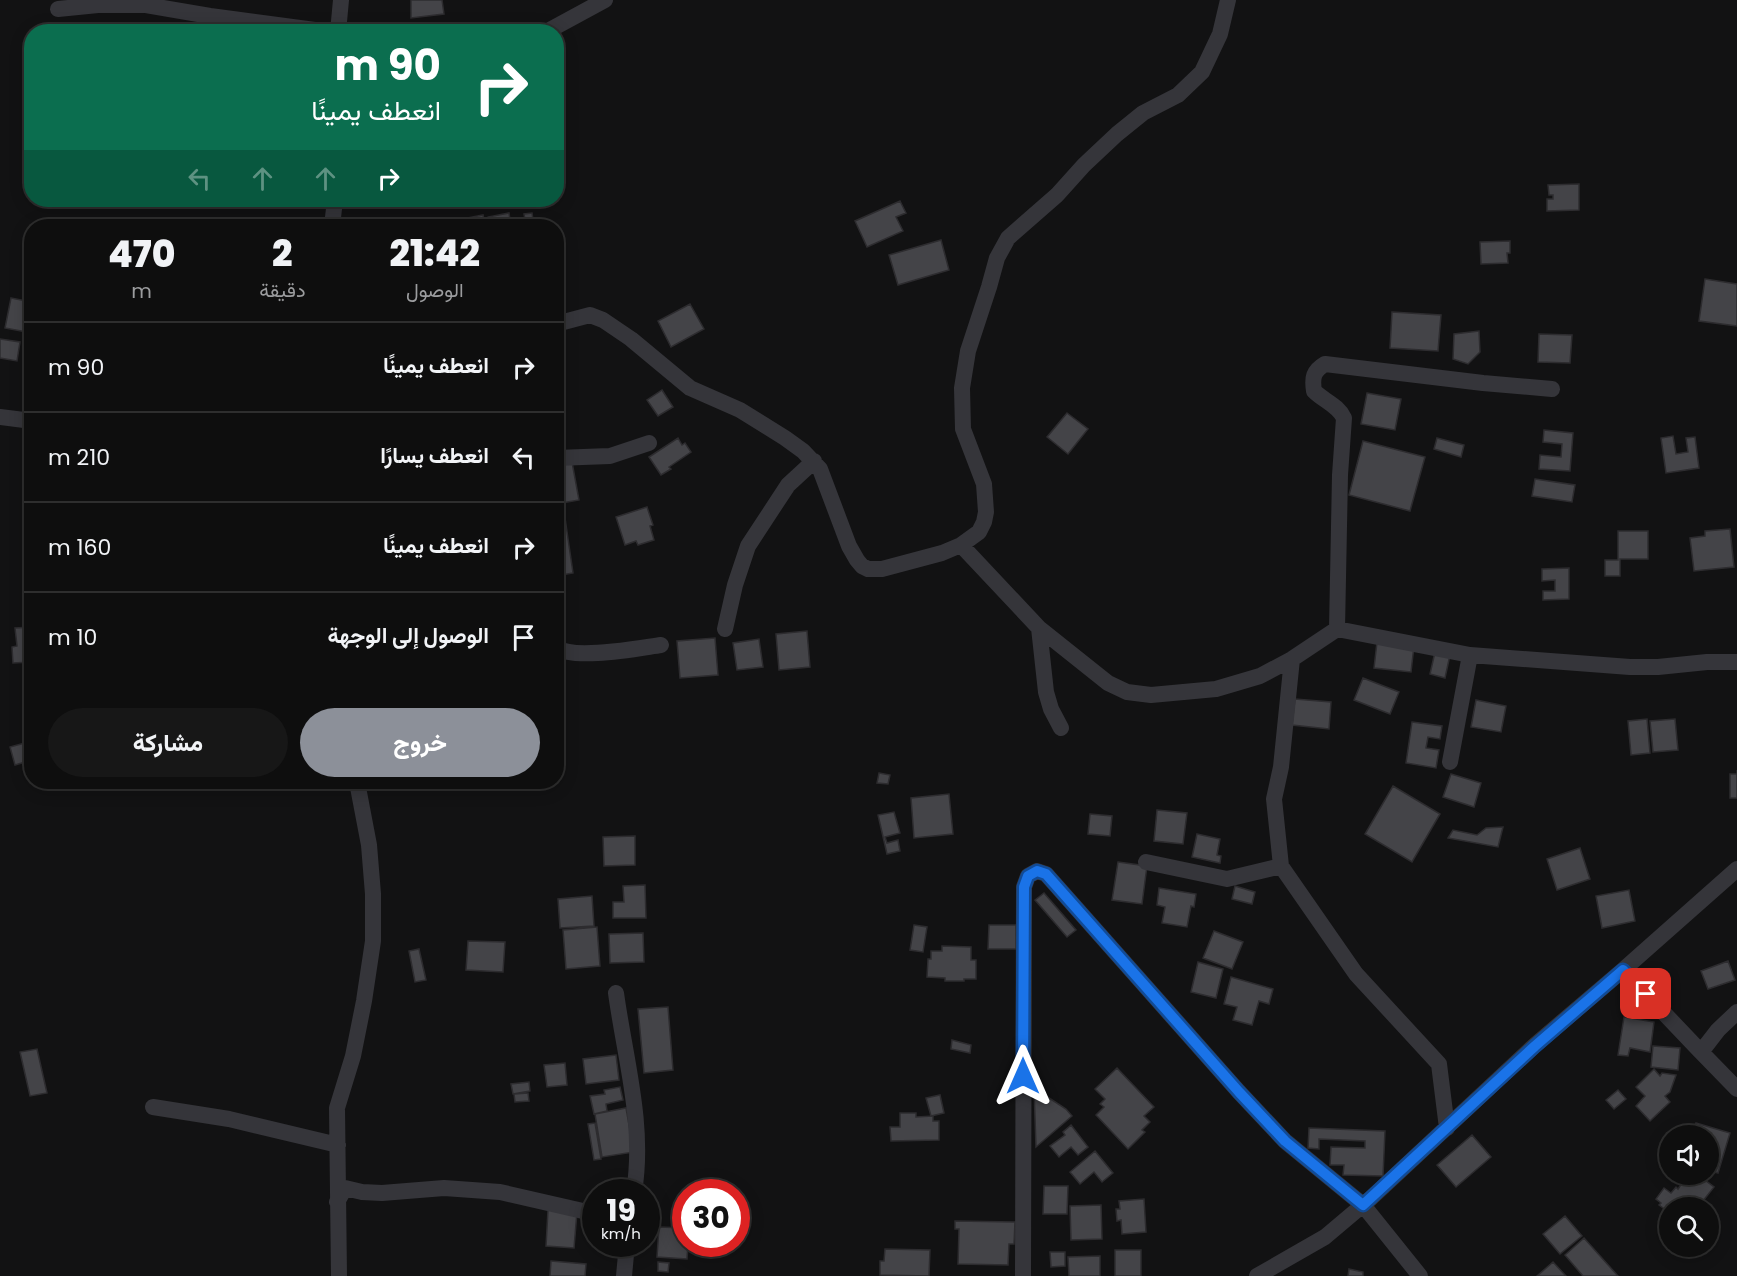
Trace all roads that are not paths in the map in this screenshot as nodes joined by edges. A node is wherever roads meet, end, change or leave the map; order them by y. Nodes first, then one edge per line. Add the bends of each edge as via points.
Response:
1 (341, 0) edge
2 (605, 0) edge
3 (1228, 0) edge
4 (58, 9) dead end
5 (270, 24) edge
6 (339, 24) edge
7 (561, 24) edge
8 (564, 322) edge
9 (1551, 389) dead end
10 (0, 417) edge
11 (24, 420) edge
12 (649, 443) dead end
13 (564, 458) edge
14 (814, 461) junction
15 (962, 544) junction
16 (1038, 628) junction
17 (725, 629) dead end
18 (1337, 629) junction
19 (662, 645) dead end
20 (564, 650) edge
21 (1470, 655) junction
22 (1292, 659) junction
23 (1737, 662) edge
24 (1060, 728) dead end
25 (1450, 762) dead end
26 (358, 789) edge
27 (1146, 862) dead end
28 (1281, 866) junction
29 (1737, 869) edge
30 (1623, 970) junction
31 (616, 993) dead end
32 (1737, 1012) edge
33 (1701, 1052) junction
34 (1737, 1089) edge
35 (153, 1107) dead end
36 (1447, 1128) junction
37 (338, 1145) junction
38 (637, 1179) edge
39 (337, 1202) junction
40 (1363, 1205) junction
41 (582, 1211) edge
42 (626, 1257) edge
43 (339, 1276) edge
44 (624, 1276) edge
45 (1023, 1276) edge
46 (1257, 1276) edge
47 (1420, 1276) edge

1 - 6 street
2 - 7 street
3 - 15 street via 1220,34 1202,72 1178,95 1143,112 1117,134 1008,238 997,258 968,351 962,388 963,429 984,484 986,512 979,532
4 - 5 street via 146,5
8 - 14 street via 590,315 603,320 690,388 740,410
9 - 18 street via 1325,364 1317,369 1313,376 1314,391 1344,418
10 - 11 street
12 - 13 street via 609,456
14 - 15 street via 849,546 862,566 882,569
14 - 17 street via 788,485 748,546
15 - 16 street
16 - 22 street via 1108,683 1140,694 1216,689 1260,676
16 - 24 street via 1046,693
18 - 21 street
18 - 22 street
19 - 20 street via 608,653
21 - 23 street via 1630,667
21 - 25 street
22 - 28 street via 1274,799
26 - 37 street via 369,845 373,941 353,1056 337,1108
27 - 28 street via 1227,879
28 - 36 street via 1356,974 1439,1064
29 - 30 street
30 - 33 street
30 - 36 street
31 - 38 street via 634,1099
32 - 33 street
33 - 34 street
35 - 37 street via 229,1119
36 - 40 street
37 - 39 street
39 - 41 street via 345,1188 382,1193 444,1188 500,1192
39 - 43 street
40 - 45 street via 1285,1141 1046,874 1037,871 1028,876 1024,887
40 - 46 street via 1325,1237
40 - 47 street
42 - 44 street

